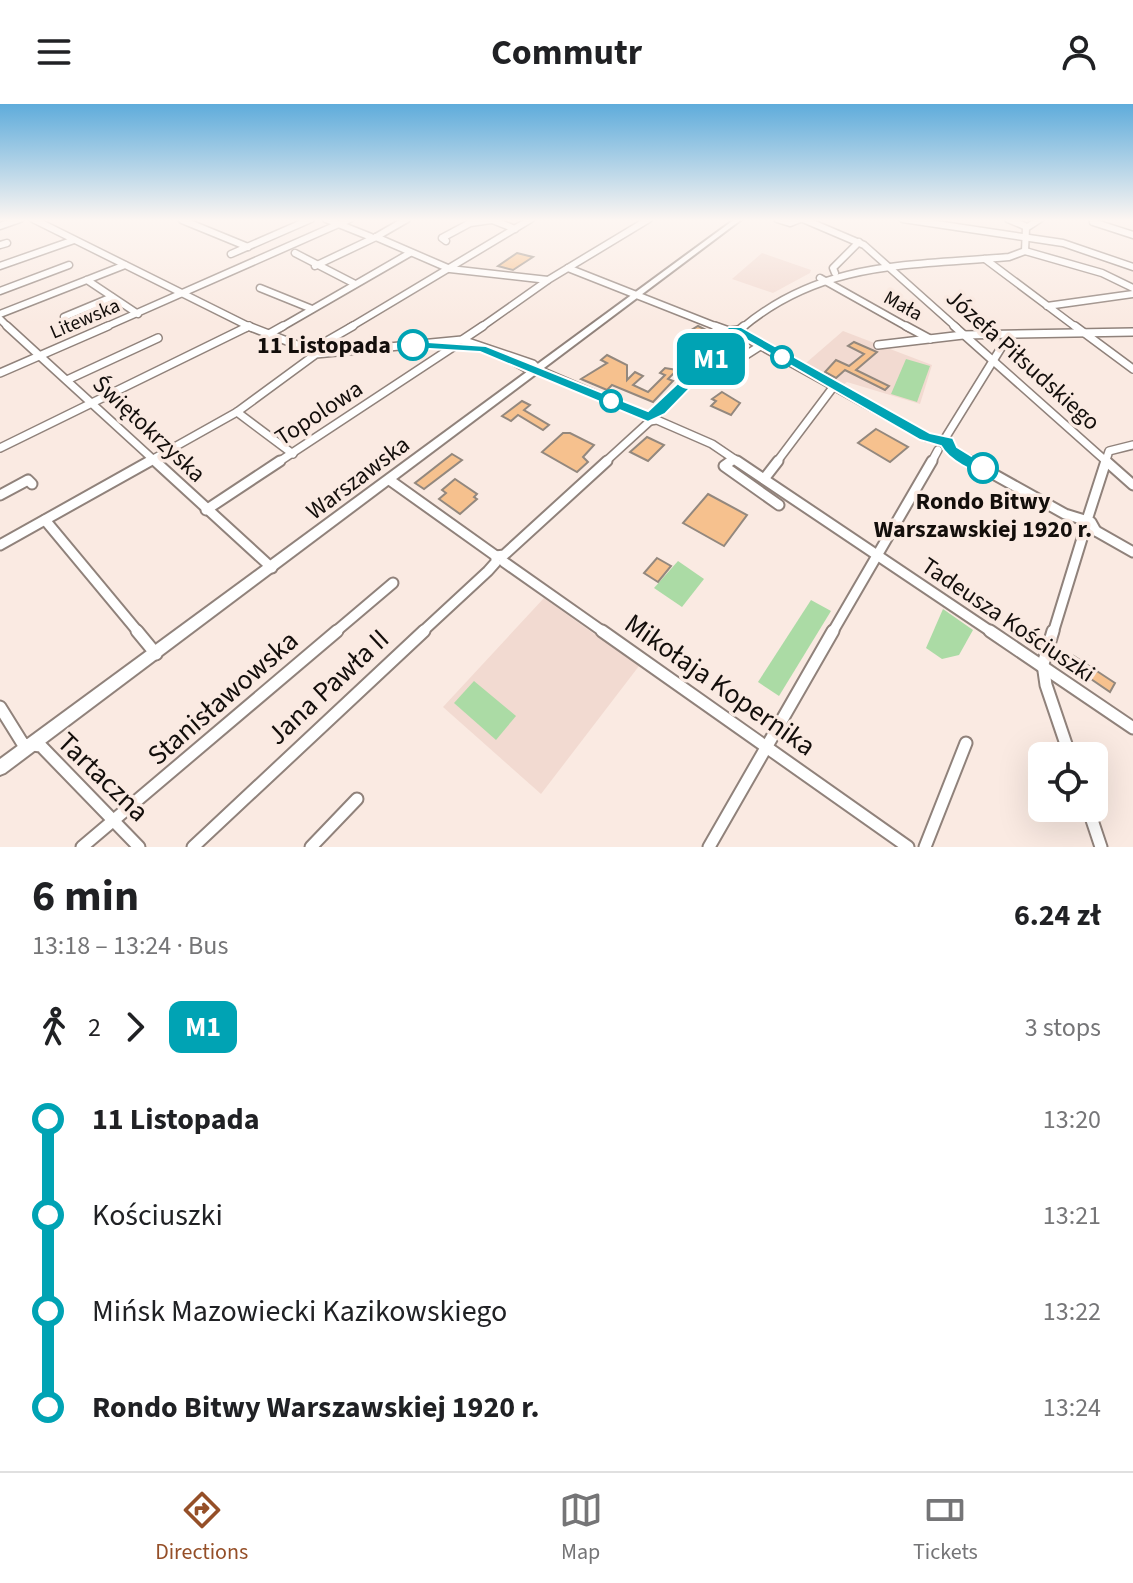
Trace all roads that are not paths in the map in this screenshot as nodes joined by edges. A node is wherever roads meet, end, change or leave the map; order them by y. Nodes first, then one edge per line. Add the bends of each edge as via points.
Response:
1 (35, 254) edge
2 (102, 254) edge
3 (273, 254) edge
4 (296, 254) edge
5 (340, 254) edge
6 (409, 254) edge
7 (412, 254) edge
8 (475, 254) edge
9 (592, 254) edge
10 (693, 254) edge
11 (847, 254) edge
12 (872, 254) edge
13 (1012, 254) edge
14 (1034, 254) edge
15 (1095, 254) edge
16 (985, 259) junction
17 (69, 265) dead end
18 (125, 265) junction
19 (0, 266) edge
20 (315, 266) junction
21 (1133, 267) edge
22 (568, 268) junction
23 (889, 268) junction
24 (450, 269) junction
25 (835, 273) junction
26 (819, 277) junction
27 (87, 280) junction
28 (548, 280) junction
29 (355, 284) junction
30 (260, 288) dead end
31 (1133, 288) edge
32 (0, 291) edge
33 (183, 294) junction
34 (1133, 294) edge
35 (636, 296) junction
36 (112, 297) junction
37 (1047, 306) junction
38 (312, 309) junction
39 (138, 314) junction
40 (0, 316) edge
41 (64, 317) dead end
42 (249, 326) junction
43 (1133, 332) edge
44 (741, 333) junction
45 (731, 334) junction
46 (1085, 334) junction
47 (267, 335) junction
48 (963, 335) junction
49 (1009, 335) junction
50 (158, 338) dead end
51 (930, 339) junction
52 (463, 343) junction
53 (878, 345) dead end
54 (448, 346) junction
55 (760, 346) junction
56 (319, 349) junction
57 (41, 356) junction
58 (992, 360) junction
59 (1133, 369) edge
60 (539, 370) junction
61 (699, 372) junction
62 (0, 373) edge
63 (67, 380) junction
64 (834, 386) junction
65 (92, 403) junction
66 (237, 412) junction
67 (652, 418) junction
68 (933, 440) junction
69 (944, 440) junction
70 (1133, 445) edge
71 (1089, 446) junction
72 (0, 448) edge
73 (1113, 449) junction
74 (938, 450) junction
75 (951, 450) junction
76 (293, 454) junction
77 (734, 459) junction
78 (153, 460) junction
79 (1107, 462) junction
80 (764, 479) junction
81 (391, 481) junction
82 (32, 484) dead end
83 (1133, 485) edge
84 (0, 495) edge
85 (779, 505) dead end
86 (206, 510) junction
87 (45, 520) junction
88 (1076, 520) junction
89 (1087, 520) junction
90 (1096, 531) junction
91 (1084, 532) junction
92 (0, 545) edge
93 (1133, 552) edge
94 (878, 555) junction
95 (500, 559) junction
96 (272, 569) junction
97 (393, 583) dead end
98 (156, 654) junction
99 (1043, 664) junction
100 (0, 707) edge
101 (1133, 728) edge
102 (1065, 742) edge
103 (966, 743) dead end
104 (32, 745) junction
105 (766, 747) junction
106 (0, 768) edge
107 (357, 799) dead end
108 (115, 821) junction
109 (1093, 822) edge
110 (82, 847) edge
111 (139, 847) edge
112 (193, 847) edge
113 (311, 847) edge
114 (709, 847) edge
115 (908, 847) edge
116 (925, 847) edge
117 (1101, 847) edge

1 - 19 street
2 - 18 street
3 - 33 street, Litewska
4 - 20 street
5 - 20 street
6 - 29 street
7 - 24 street
8 - 24 street
9 - 22 street
10 - 35 main road, Warszawska
11 - 25 street via 832,269
12 - 23 street, Józefa Piłsudskiego
13 - 16 street
14 - 31 street
15 - 21 street
16 - 23 street
16 - 37 street
17 - 32 street
18 - 27 street
18 - 33 street
20 - 29 street
22 - 28 street
22 - 35 street
23 - 25 street
23 - 48 street, Józefa Piłsudskiego
24 - 28 street
24 - 56 street
25 - 26 street
26 - 44 street via 771,303
26 - 51 street, Mała
27 - 36 street
27 - 40 street
28 - 52 street
29 - 38 street
30 - 38 street
33 - 39 street, Litewska
33 - 42 street
34 - 37 street
35 - 45 street
35 - 60 main road, Warszawska
36 - 39 street
36 - 41 street
37 - 46 street
38 - 47 street
39 - 57 street, Litewska
40 - 57 street, Świętokrzyska
42 - 47 street
42 - 65 street
43 - 46 street
44 - 45 street
44 - 55 street
45 - 61 street, Jana Pawła II
46 - 49 street
46 - 59 street
47 - 56 street
48 - 49 street
48 - 51 street
48 - 58 street, Józefa Piłsudskiego
49 - 58 street
50 - 63 street
51 - 53 street
52 - 54 street
52 - 60 street
54 - 56 street
54 - 76 street, Topolowa
55 - 61 street via 743,360
55 - 64 street
56 - 66 street
57 - 62 street, Litewska
57 - 63 street, Świętokrzyska
58 - 69 street
58 - 71 street, Józefa Piłsudskiego
60 - 67 street, Tadeusza Kościuszki
60 - 81 main road, Warszawska
61 - 67 street, Jana Pawła II
63 - 65 street, Świętokrzyska
64 - 68 street
64 - 80 street
65 - 72 street
65 - 78 street, Świętokrzyska
66 - 76 street
66 - 78 street
67 - 77 street, Tadeusza Kościuszki via 699,437
67 - 95 street, Jana Pawła II
68 - 69 street
68 - 74 street
69 - 75 street
70 - 73 street
71 - 73 street
71 - 79 street, Józefa Piłsudskiego
73 - 79 street
74 - 75 street
74 - 94 street
75 - 88 street
76 - 86 street, Topolowa
77 - 80 street, Tadeusza Kościuszki
77 - 85 street via 724,466
78 - 86 street, Świętokrzyska
78 - 87 street
79 - 83 street, Józefa Piłsudskiego
79 - 89 street
80 - 94 street, Tadeusza Kościuszki
81 - 95 street, Mikołaja Kopernika
81 - 96 main road, Warszawska
82 - 84 street via 28,480
86 - 96 street, Świętokrzyska
87 - 92 street
87 - 98 street
88 - 89 street
88 - 91 street
89 - 90 street
90 - 91 street
90 - 93 street
91 - 99 street
94 - 99 street, Tadeusza Kościuszki
94 - 105 street
95 - 105 street, Mikołaja Kopernika
95 - 112 street, Jana Pawła II
96 - 98 main road, Warszawska
97 - 108 street, Stanisławowska
98 - 104 main road, Warszawska
99 - 101 street, Tadeusza Kościuszki
99 - 102 street
100 - 104 street, Tartaczna via 23,744
103 - 116 street
104 - 106 main road, Warszawska
104 - 108 street, Tartaczna via 41,746
105 - 114 street
105 - 115 street, Mikołaja Kopernika
107 - 113 street
108 - 110 street, Stanisławowska
108 - 111 street, Tartaczna
109 - 117 street

